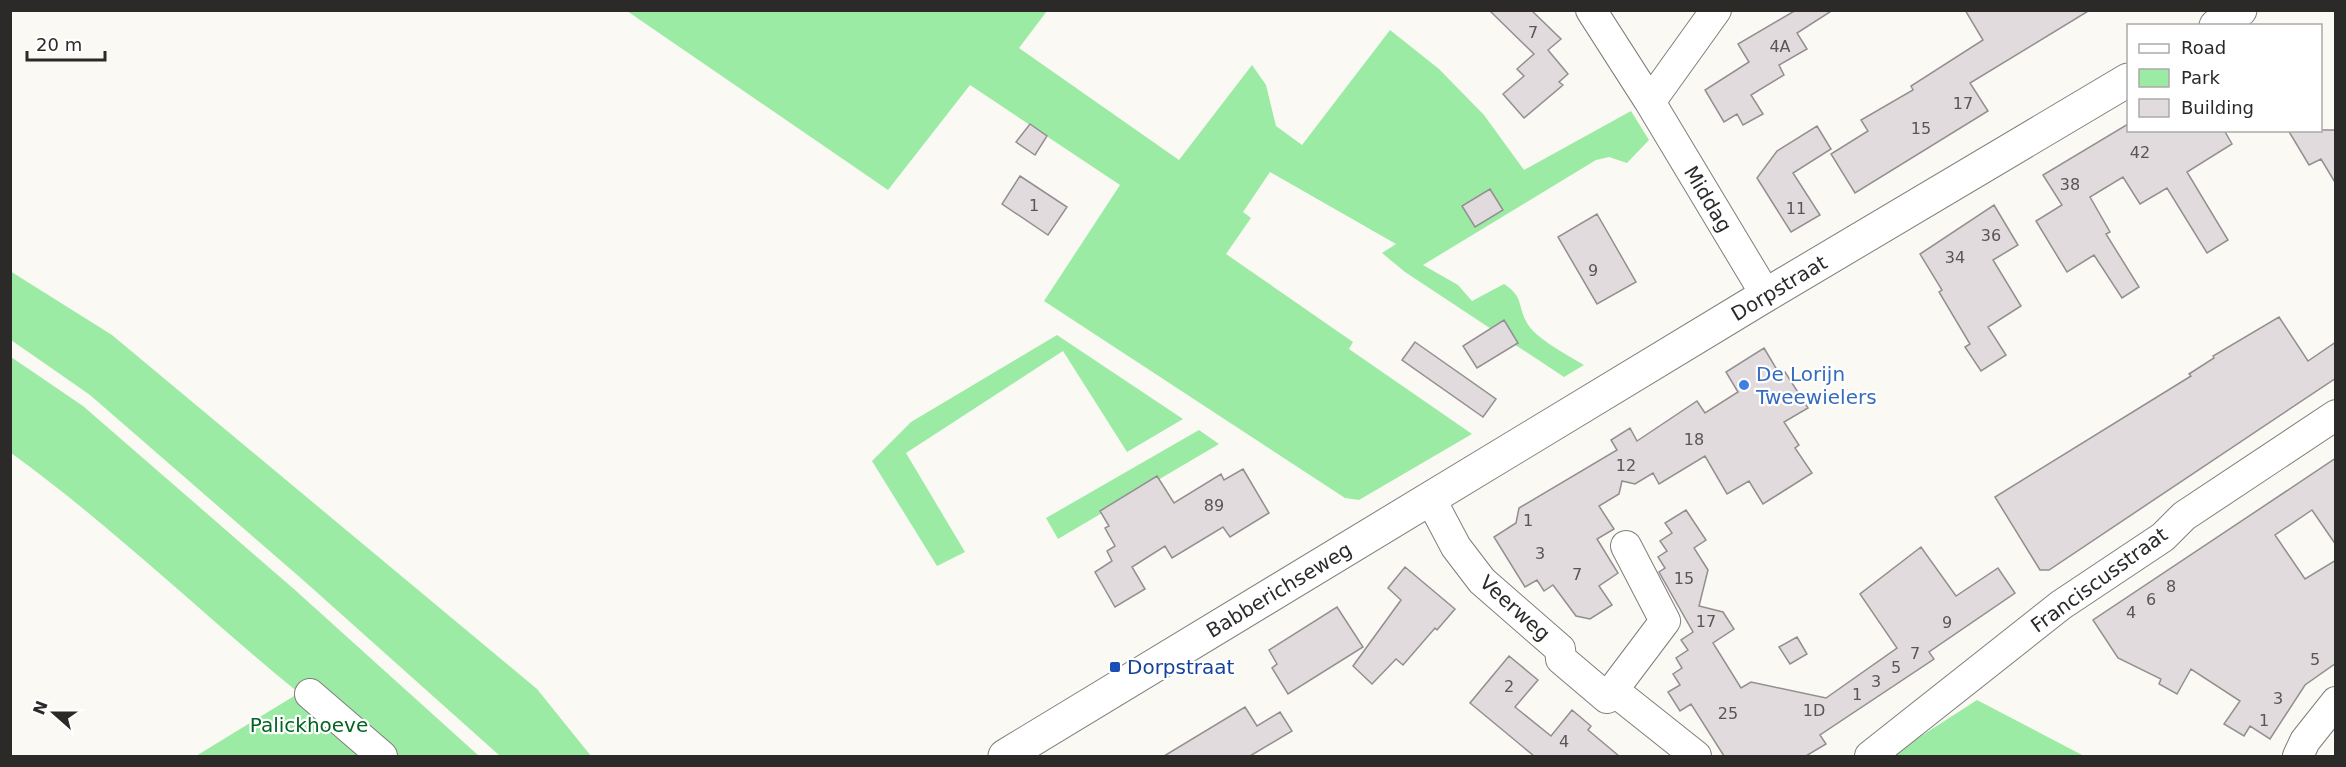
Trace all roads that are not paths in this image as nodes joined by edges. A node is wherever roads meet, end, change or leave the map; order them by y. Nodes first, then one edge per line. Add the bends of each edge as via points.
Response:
1 (1591, 10) edge
2 (1716, 10) edge
3 (2240, 10) edge
4 (2219, 24) edge
5 (2127, 81) edge
6 (1650, 102) junction
7 (1766, 295) junction
8 (2336, 415) edge
9 (1430, 498) junction
10 (1626, 546) dead end
11 (1613, 690) junction
12 (310, 694) dead end
13 (2336, 702) edge
14 (382, 756) edge
15 (1005, 756) edge
16 (1696, 756) edge
17 (1870, 756) edge
18 (2298, 756) edge

1 - 6 street, Middag
2 - 6 street
3 - 4 main road
5 - 7 main road, Dorpstraat
6 - 7 street, Middag
7 - 9 main road, Dorpstraat
8 - 17 street, Franciscusstraat via 2184,516 2163,537 2061,605
9 - 11 street, Veerweg via 1456,547 1482,581 1560,648 1561,659 1607,698
9 - 15 main road, Babberichseweg
10 - 11 street via 1665,621
11 - 16 street, Veerweg
12 - 14 street
13 - 18 street

